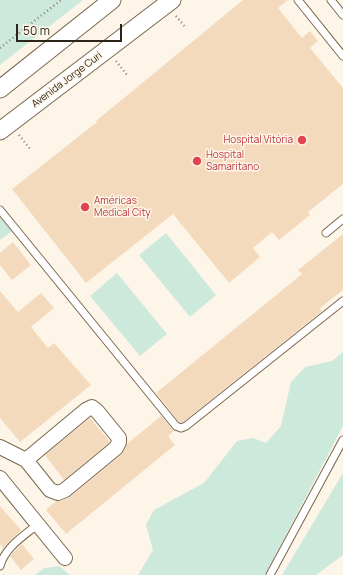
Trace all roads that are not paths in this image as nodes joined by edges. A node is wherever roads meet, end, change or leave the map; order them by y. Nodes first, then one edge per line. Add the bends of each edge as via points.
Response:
1 (112, 0) edge
2 (172, 0) edge
3 (298, 0) edge
4 (331, 0) edge
5 (343, 15) edge
6 (343, 56) edge
7 (0, 89) edge
8 (5, 127) edge
9 (0, 210) edge
10 (343, 219) edge
11 (326, 233) dead end
12 (343, 301) edge
13 (343, 440) edge
14 (0, 447) edge
15 (26, 460) junction
16 (0, 478) edge
17 (38, 524) junction
18 (65, 558) dead end
19 (0, 566) edge
20 (270, 575) edge

1 - 7 street
2 - 8 street, Avenida Jorge Curi
3 - 6 lane
4 - 5 lane
9 - 12 lane via 176,426 181,428
10 - 11 lane
13 - 20 lane
14 - 15 street
15 - 15 street via 86,410 92,408 120,442 65,490 58,493 50,490
16 - 17 street
17 - 18 street
17 - 19 lane via 11,547

